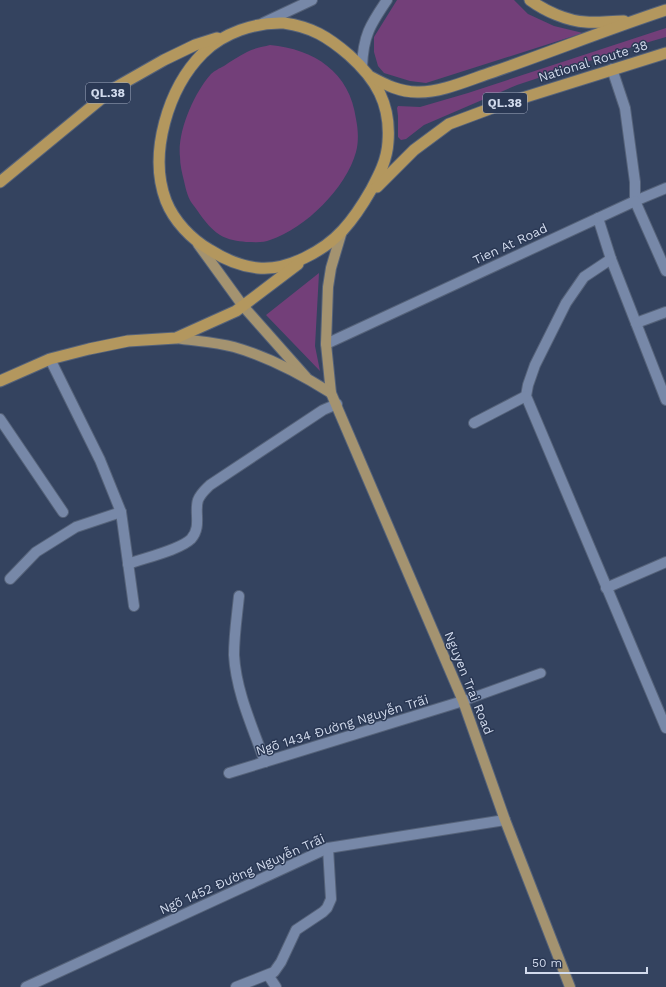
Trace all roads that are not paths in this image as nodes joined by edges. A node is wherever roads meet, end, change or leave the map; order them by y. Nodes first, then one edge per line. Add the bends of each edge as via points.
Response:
1 (312, 0) edge
2 (387, 0) edge
3 (530, 0) edge
4 (666, 10) edge
5 (632, 21) junction
6 (262, 24) junction
7 (235, 33) junction
8 (666, 53) edge
9 (362, 67) junction
10 (612, 69) junction
11 (371, 77) junction
12 (0, 182) edge
13 (666, 188) edge
14 (368, 196) junction
15 (635, 201) junction
16 (598, 218) junction
17 (342, 231) junction
18 (196, 241) junction
19 (311, 254) junction
20 (611, 259) junction
21 (666, 271) edge
22 (243, 306) junction
23 (666, 312) edge
24 (636, 323) junction
25 (176, 338) junction
26 (326, 344) junction
27 (50, 359) junction
28 (306, 377) junction
29 (0, 381) edge
30 (331, 393) junction
31 (526, 396) junction
32 (666, 400) edge
33 (337, 404) junction
34 (0, 419) edge
35 (474, 423) dead end
36 (63, 512) dead end
37 (121, 512) junction
38 (666, 562) edge
39 (128, 564) junction
40 (10, 579) dead end
41 (606, 588) junction
42 (239, 596) dead end
43 (134, 606) dead end
44 (541, 673) dead end
45 (463, 701) junction
46 (666, 728) edge
47 (265, 762) junction
48 (229, 773) dead end
49 (505, 820) junction
50 (328, 848) junction
51 (268, 975) junction
52 (26, 987) edge
53 (236, 987) edge
54 (276, 987) edge
55 (570, 987) edge

1 - 6 street
2 - 9 street via 368,31 362,50
3 - 5 highway via 560,16 585,22
4 - 5 highway, National Route 38 / QL.38
5 - 11 highway, National Route 38 / QL.38 via 446,88 419,93 409,92 395,89
6 - 7 highway
6 - 9 highway via 293,24 316,31 333,41
7 - 12 highway, QL.38 via 195,46 164,60 113,89
7 - 18 highway via 204,52 184,76 170,107 161,138 160,172 166,199 174,216
8 - 10 highway, National Route 38 / QL.38
9 - 11 highway
10 - 14 highway, National Route 38 / QL.38 via 449,124 414,150
10 - 15 street via 625,108 635,182
11 - 14 highway via 383,102 389,140 382,168
13 - 15 street, Tien At Road
14 - 17 highway
15 - 16 street, Tien At Road
15 - 21 street
16 - 20 street
16 - 26 street, Tien At Road
17 - 19 highway
17 - 26 main road, Nguyen Trai Road via 328,286
18 - 19 highway via 229,260 256,268 283,266
18 - 22 main road
19 - 22 highway
20 - 24 street
20 - 31 street via 584,276 566,303 534,365
22 - 25 highway
22 - 28 main road
23 - 24 street
24 - 32 street
25 - 27 highway, Nguyen Trai Road via 128,341
25 - 28 main road, Nguyen Trai Road via 233,347
26 - 30 main road, Nguyen Trai Road
27 - 29 highway, Nguyen Trai Road
27 - 37 street via 100,460
28 - 30 main road, Nguyen Trai Road
30 - 33 main road, Nguyen Trai Road
31 - 35 street
31 - 41 street
33 - 39 street via 323,410 202,492 198,501 198,527 193,538 184,545
33 - 45 main road, Nguyen Trai Road
34 - 36 street
37 - 39 street
37 - 40 street via 76,527 36,552
38 - 41 street
39 - 43 street
41 - 46 street
42 - 47 street via 234,640 236,670 239,689
44 - 45 lane
45 - 47 street, Ngõ 1434 Đường Nguyễn Trãi
45 - 49 main road, Nguyen Trai Road
47 - 48 street, Ngõ 1434 Đường Nguyễn Trãi
49 - 50 street, Ngõ 1452 Đường Nguyễn Trãi
49 - 55 main road, Nguyen Trai Road
50 - 51 street via 330,904 323,912 296,930 281,962 274,972
50 - 52 street, Ngõ 1452 Đường Nguyễn Trãi
51 - 53 street
51 - 54 street

